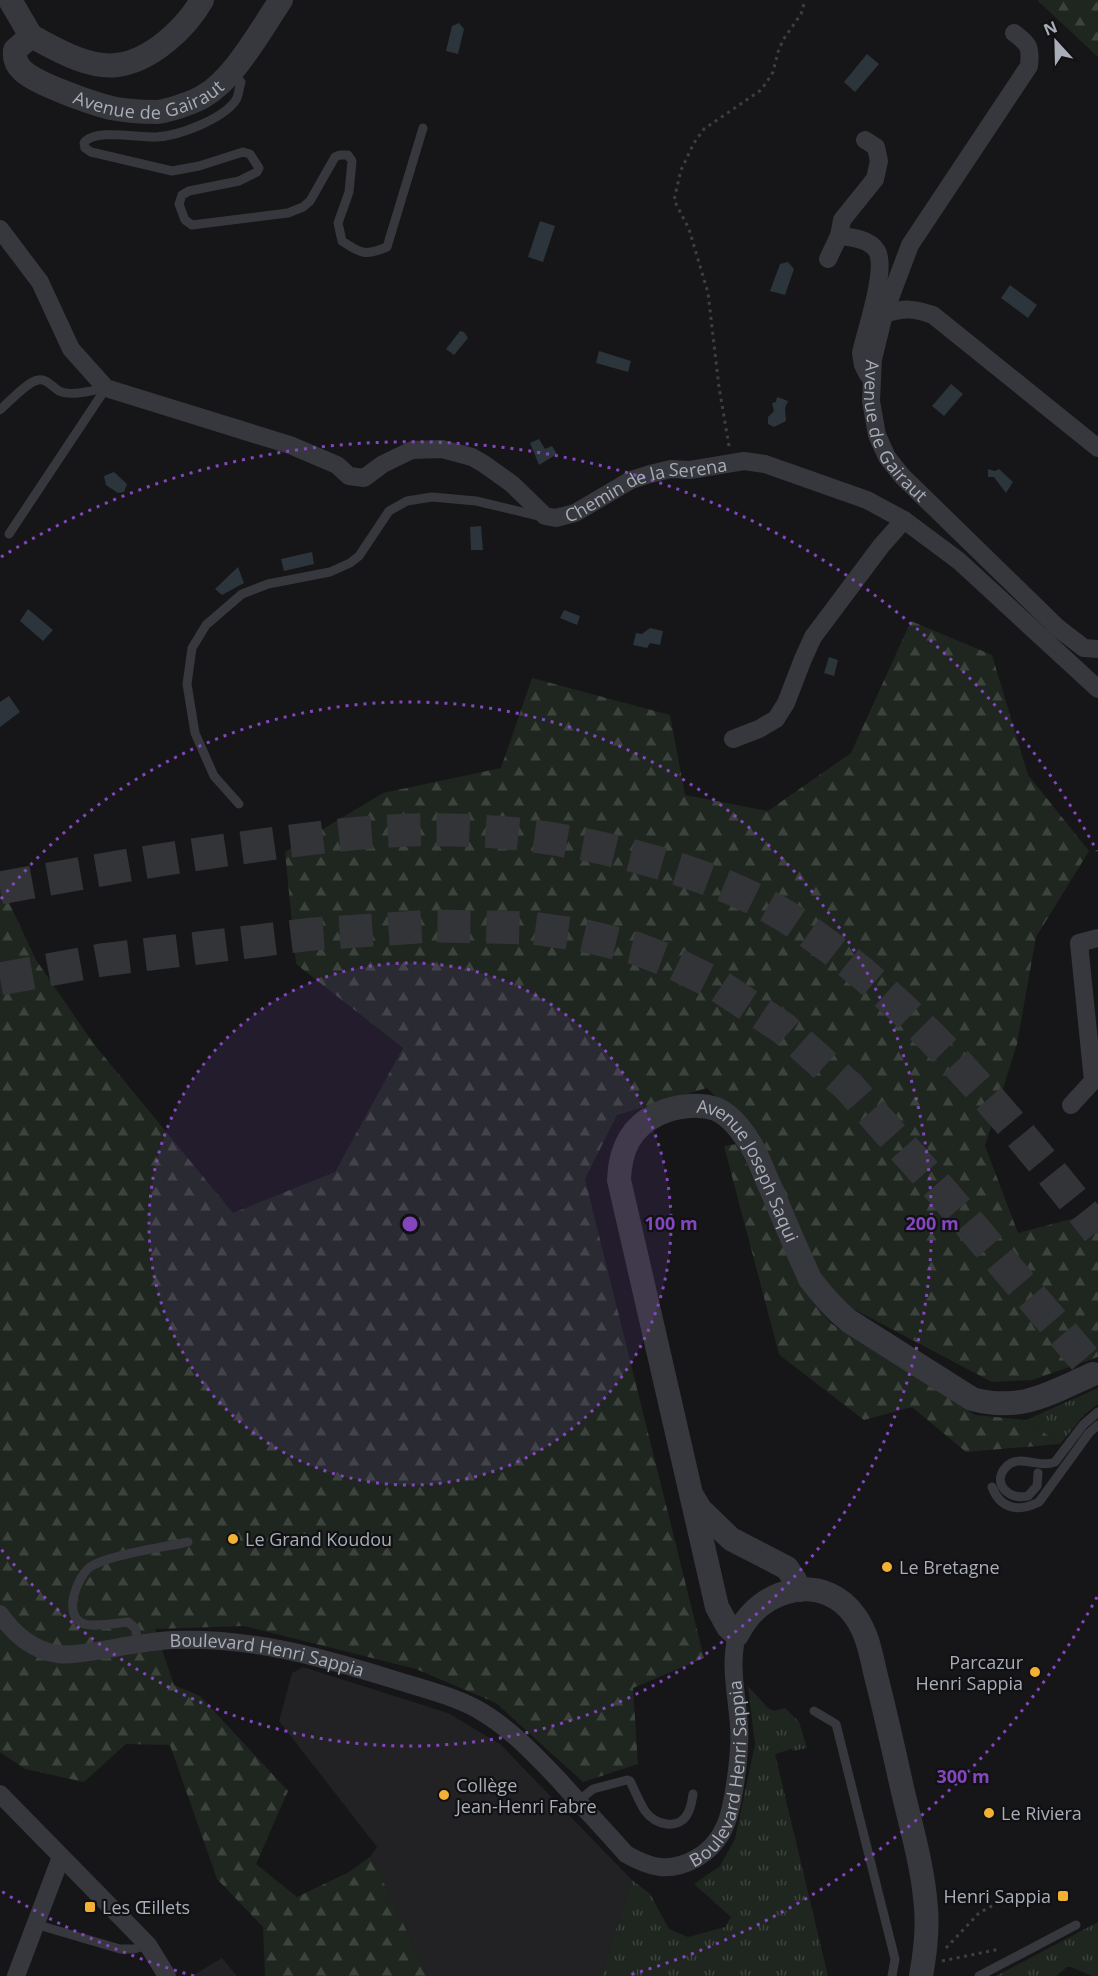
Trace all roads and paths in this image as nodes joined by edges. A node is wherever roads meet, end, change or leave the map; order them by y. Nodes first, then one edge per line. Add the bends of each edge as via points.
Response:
1 (10, 0) edge
2 (202, 0) edge
3 (281, 0) edge
4 (805, 0) edge
5 (1014, 33) dead end
6 (31, 36) junction
7 (232, 71) junction
8 (423, 128) dead end
9 (865, 140) dead end
10 (0, 229) edge
11 (839, 236) junction
12 (828, 259) dead end
13 (884, 314) junction
14 (872, 382) junction
15 (106, 388) junction
16 (0, 410) edge
17 (1098, 448) edge
18 (732, 463) junction
19 (545, 516) junction
20 (904, 520) junction
21 (9, 534) dead end
22 (1098, 649) edge
23 (1098, 689) edge
24 (733, 739) dead end
25 (239, 804) dead end
26 (1098, 938) edge
27 (1071, 1105) dead end
28 (1096, 1372) edge
29 (1098, 1412) edge
30 (1098, 1425) edge
31 (1038, 1473) dead end
32 (992, 1487) dead end
33 (690, 1495) junction
34 (188, 1542) dead end
35 (799, 1590) junction
36 (0, 1614) edge
37 (737, 1635) junction
38 (138, 1644) junction
39 (814, 1711) dead end
40 (0, 1794) edge
41 (693, 1794) dead end
42 (578, 1801) junction
43 (8, 1811) edge
44 (60, 1857) junction
45 (1012, 1895) dead end
46 (35, 1924) junction
47 (1076, 1925) dead end
48 (148, 1945) junction
49 (999, 1949) dead end
50 (925, 1968) edge
51 (16, 1976) edge
52 (167, 1976) edge
53 (892, 1976) edge
54 (979, 1976) edge

1 - 6 street
2 - 6 street via 175,35 148,55 117,65 69,56
3 - 7 street, Avenue de Gairaut
4 - 18 path via 761,90 704,129 694,143 681,170 674,200 689,229 708,293
5 - 13 street, Avenue de Gairaut via 1026,42 1029,66 910,245
6 - 7 street, Avenue de Gairaut via 15,50 23,71 72,96 112,108 160,112 204,97
7 - 8 lane via 241,82 236,99 216,117 158,137 97,135 87,139 85,148 172,171 243,152 250,154 259,168 257,172 239,181 182,195 179,204 185,220 192,225 288,213 303,207 335,157 348,155 352,161 349,192 338,223 342,241 356,251 371,254 387,247
9 - 11 street via 876,147 879,161 874,179 842,220
10 - 15 street via 40,282 71,349
11 - 12 street
11 - 14 street via 869,243 877,252 881,268 861,353
13 - 14 street, Avenue de Gairaut via 873,359
13 - 17 street via 916,309 933,315
14 - 22 street, Avenue de Gairaut via 871,401 878,435 887,457 902,477 1058,628 1084,648
15 - 16 lane via 72,393 37,380
15 - 19 street, Chemin de la Serena via 290,445 337,465 349,476 364,478 412,450 442,449 472,457 512,484
15 - 21 lane
18 - 19 street, Chemin de la Serena via 650,474 631,480 575,513 556,518
18 - 20 street, Chemin de la Serena via 765,464 867,500
19 - 25 lane via 476,501 432,497 407,501 389,511 350,563 330,572 268,584 242,594 206,625 192,648 187,684 195,733 214,776
20 - 23 street, Chemin de la Serena via 959,561
20 - 24 street via 813,637 776,719
26 - 27 street via 1079,943 1093,1081
28 - 33 street, Avenue Joseph Saqui via 1038,1399 991,1404 972,1399 849,1321 821,1294 810,1279 752,1147 731,1119 716,1109 685,1106 667,1110 648,1118 636,1129 624,1147 619,1180
29 - 31 lane via 1055,1462 1013,1461 1002,1473 1002,1485 1010,1495 1022,1498 1033,1492
30 - 32 lane via 1039,1502 1028,1508 1006,1505
33 - 35 street via 731,1539 787,1568
33 - 37 street, Avenue Joseph Saqui via 717,1607
34 - 38 lane via 102,1561 88,1569 79,1582 73,1612 77,1620 90,1625 128,1622 135,1628
35 - 37 street, Boulevard Henri Sappia via 780,1594 754,1609
35 - 50 street, Boulevard Henri Sappia via 831,1594 846,1605 864,1629 922,1875 927,1909
36 - 38 street, Boulevard Henri Sappia via 26,1641 58,1654
37 - 42 street, Boulevard Henri Sappia via 732,1652 740,1729 738,1757 730,1811 716,1842 689,1863 655,1867 626,1854
38 - 42 street, Boulevard Henri Sappia via 204,1640 281,1648 438,1693 477,1709 512,1732
39 - 53 lane via 836,1724 895,1959
40 - 43 street
41 - 42 lane via 688,1813 681,1822 671,1825 654,1820 645,1811 627,1780 593,1789
43 - 44 street
44 - 46 street
44 - 48 street
45 - 50 path via 979,1913
46 - 48 lane via 120,1949
46 - 51 street
47 - 54 lane
48 - 52 street
49 - 50 path

